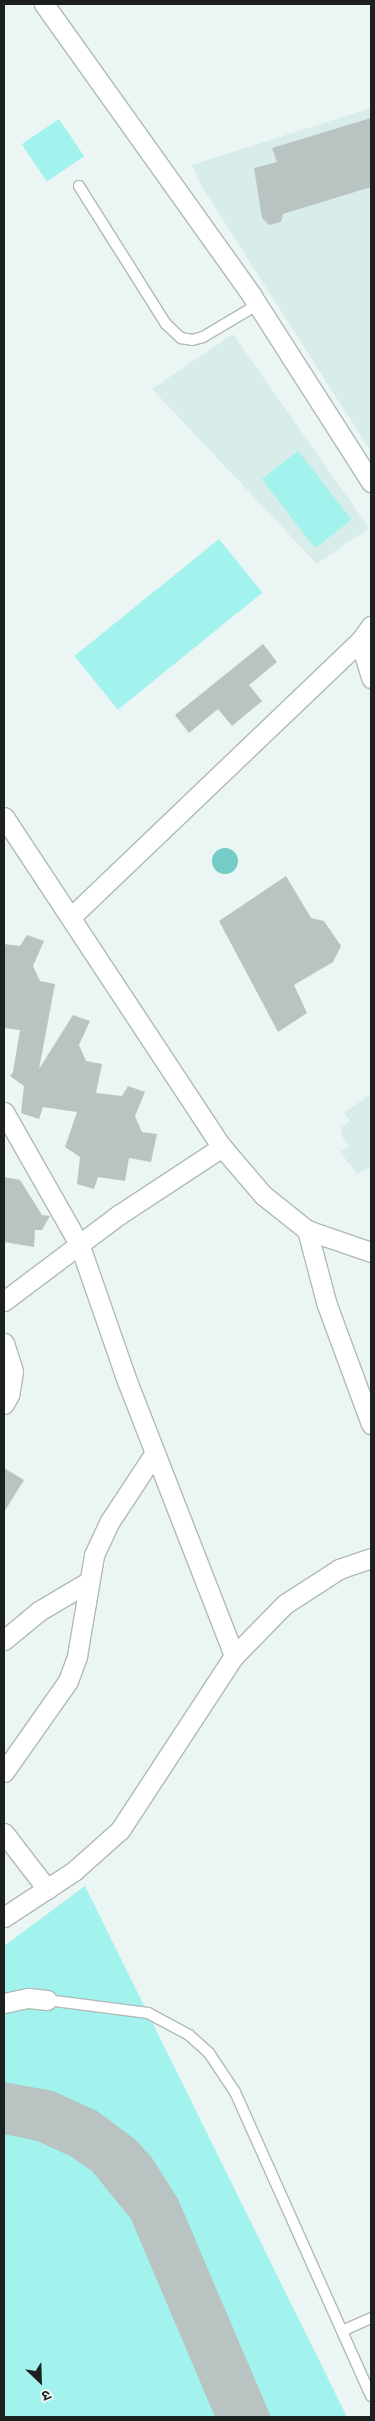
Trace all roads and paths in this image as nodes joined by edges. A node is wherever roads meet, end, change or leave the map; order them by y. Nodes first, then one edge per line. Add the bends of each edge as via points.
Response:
1 (44, 4) edge
2 (79, 186) dead end
3 (257, 305) junction
4 (371, 482) edge
5 (371, 626) edge
6 (360, 641) junction
7 (371, 678) edge
8 (4, 817) edge
9 (72, 917) junction
10 (4, 1112) edge
11 (222, 1147) junction
12 (307, 1230) junction
13 (80, 1246) junction
14 (371, 1252) edge
15 (4, 1301) edge
16 (4, 1343) edge
17 (4, 1404) edge
18 (371, 1424) edge
19 (154, 1454) junction
20 (371, 1558) edge
21 (88, 1582) junction
22 (4, 1640) edge
23 (234, 1656) junction
24 (4, 1772) edge
25 (4, 1833) edge
26 (47, 1889) junction
27 (4, 1917) edge
28 (47, 2000) joint
29 (4, 2004) edge
30 (371, 2318) edge
31 (342, 2331) junction
32 (371, 2396) edge

1 - 3 street
2 - 3 lane via 166,324 181,338 203,337
3 - 4 street
5 - 6 street
6 - 7 street
6 - 9 street
8 - 9 street
9 - 11 street
10 - 13 street
11 - 12 street via 263,1195
11 - 13 street via 120,1214
12 - 14 street
12 - 18 street via 327,1306
13 - 15 street
13 - 19 street
16 - 17 street via 13,1371
19 - 21 street via 110,1521 94,1555
19 - 23 street
20 - 23 street via 339,1569 284,1604
21 - 22 street via 39,1612
21 - 24 street via 77,1656 68,1681
23 - 26 street via 120,1830 74,1871
25 - 26 street
26 - 27 street
28 - 29 street via 28,1998
28 - 31 lane via 148,2013 189,2035 209,2053 235,2092
30 - 31 lane
31 - 32 lane

